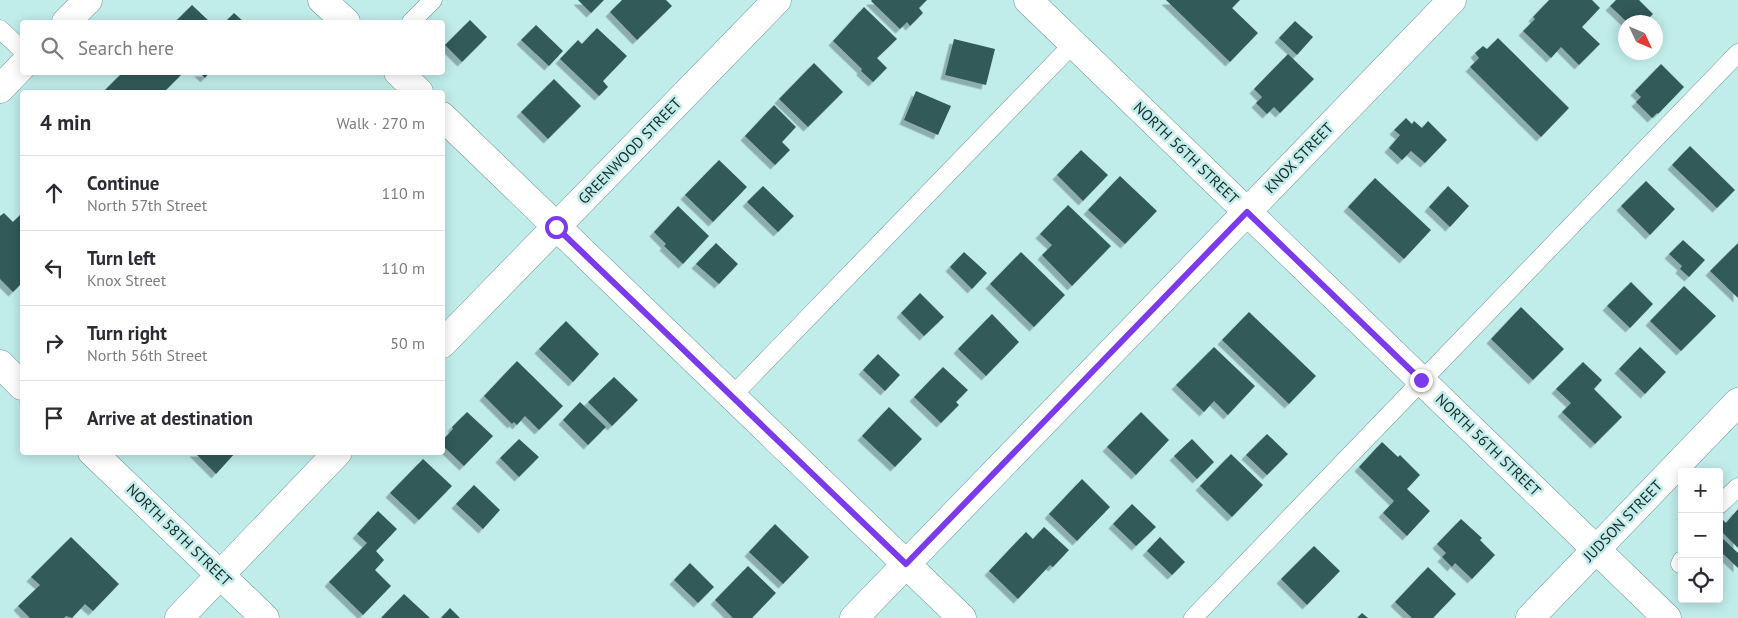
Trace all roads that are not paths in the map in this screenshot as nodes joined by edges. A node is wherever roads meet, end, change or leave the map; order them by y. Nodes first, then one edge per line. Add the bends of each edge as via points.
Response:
1 (88, 0) edge
2 (322, 0) edge
3 (433, 0) edge
4 (777, 0) edge
5 (1028, 0) edge
6 (1452, 0) edge
7 (68, 20) edge
8 (344, 20) edge
9 (413, 20) edge
10 (0, 29) edge
11 (1073, 44) junction
12 (20, 48) edge
13 (1738, 53) edge
14 (20, 68) edge
15 (401, 75) edge
16 (0, 89) edge
17 (417, 90) edge
18 (445, 119) edge
19 (1247, 212) junction
20 (556, 227) junction
21 (445, 341) edge
22 (0, 364) edge
23 (1421, 380) junction
24 (20, 384) edge
25 (732, 396) junction
26 (1738, 402) edge
27 (95, 455) edge
28 (335, 455) edge
29 (1738, 486) edge
30 (1723, 501) edge
31 (1596, 549) junction
32 (906, 564) junction
33 (220, 575) junction
34 (179, 618) edge
35 (265, 618) edge
36 (854, 618) edge
37 (962, 618) edge
38 (1193, 618) edge
39 (1530, 618) edge
40 (1668, 618) edge

1 - 7 street
2 - 8 street
3 - 9 lane
4 - 20 street, GREENWOOD STREET
5 - 11 street, NORTH 56TH STREET
6 - 19 street, KNOX STREET
10 - 12 lane
11 - 19 street, NORTH 56TH STREET
11 - 25 lane
13 - 23 lane
14 - 16 street
15 - 17 street
18 - 20 street
19 - 23 street, NORTH 56TH STREET
19 - 32 street, KNOX STREET
20 - 21 street, GREENWOOD STREET
20 - 25 street
22 - 24 street
23 - 31 street, NORTH 56TH STREET
23 - 38 lane
25 - 32 street
26 - 31 street, JUDSON STREET
27 - 33 street, NORTH 58TH STREET
28 - 33 street
29 - 30 lane
31 - 39 street, JUDSON STREET
31 - 40 street, NORTH 56TH STREET
32 - 36 street, KNOX STREET
32 - 37 street
33 - 34 street
33 - 35 street, NORTH 58TH STREET

